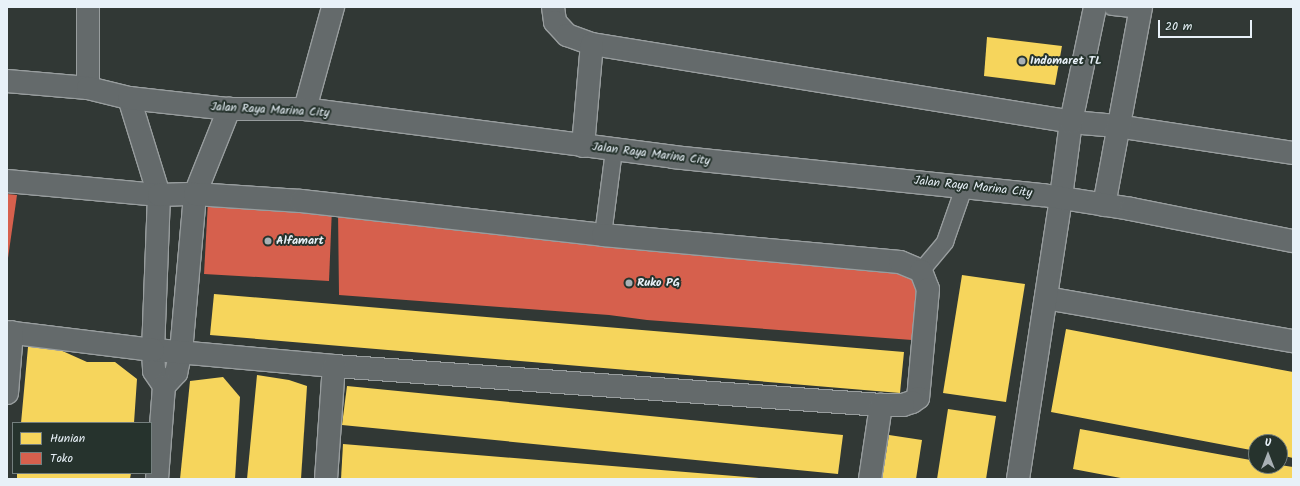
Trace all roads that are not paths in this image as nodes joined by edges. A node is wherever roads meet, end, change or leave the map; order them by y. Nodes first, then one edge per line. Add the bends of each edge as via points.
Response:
1 (88, 7) edge
2 (333, 7) edge
3 (553, 7) edge
4 (1095, 7) edge
5 (1112, 7) edge
6 (1140, 8) edge
7 (592, 44) junction
8 (7, 81) edge
9 (88, 88) junction
10 (129, 98) junction
11 (230, 109) junction
12 (305, 109) junction
13 (1071, 122) junction
14 (1117, 126) junction
15 (583, 146) junction
16 (614, 150) junction
17 (1293, 153) edge
18 (7, 181) edge
19 (964, 185) junction
20 (195, 194) junction
21 (158, 195) junction
22 (1061, 197) junction
23 (1104, 205) junction
24 (603, 235) junction
25 (1293, 241) edge
26 (921, 271) junction
27 (1046, 298) junction
28 (10, 332) edge
29 (1293, 341) edge
30 (153, 350) junction
31 (181, 352) junction
32 (334, 366) junction
33 (164, 386) junction
34 (7, 393) edge
35 (882, 405) junction
36 (157, 479) edge
37 (326, 479) edge
38 (870, 479) edge
39 (1018, 479) edge

1 - 9 street
2 - 12 street
3 - 7 street via 555,22 567,34
4 - 13 street
5 - 6 lane
6 - 14 street
7 - 13 street
7 - 15 street
8 - 9 street, Jalan Raya Marina City
9 - 10 street, Jalan Raya Marina City
10 - 11 street, Jalan Raya Marina City
10 - 21 street
11 - 12 street, Jalan Raya Marina City
11 - 20 street
12 - 15 street, Jalan Raya Marina City
13 - 14 street
13 - 22 street
14 - 17 street
14 - 23 street
15 - 16 street, Jalan Raya Marina City
16 - 19 street, Jalan Raya Marina City
16 - 24 lane
18 - 21 street
19 - 22 street, Jalan Raya Marina City
19 - 26 lane via 944,242
20 - 21 street
20 - 24 street via 301,201
20 - 31 street
21 - 30 street
22 - 23 street, Jalan Raya Marina City
22 - 27 street
23 - 25 street, Jalan Raya Marina City
24 - 26 street via 900,262
26 - 35 street via 928,289 918,398 903,405
27 - 29 street
27 - 39 street
28 - 30 street
28 - 34 street
30 - 31 street
30 - 33 street via 154,371
31 - 32 street
31 - 33 street via 176,373
32 - 35 street
32 - 37 street
33 - 36 street
35 - 38 street

